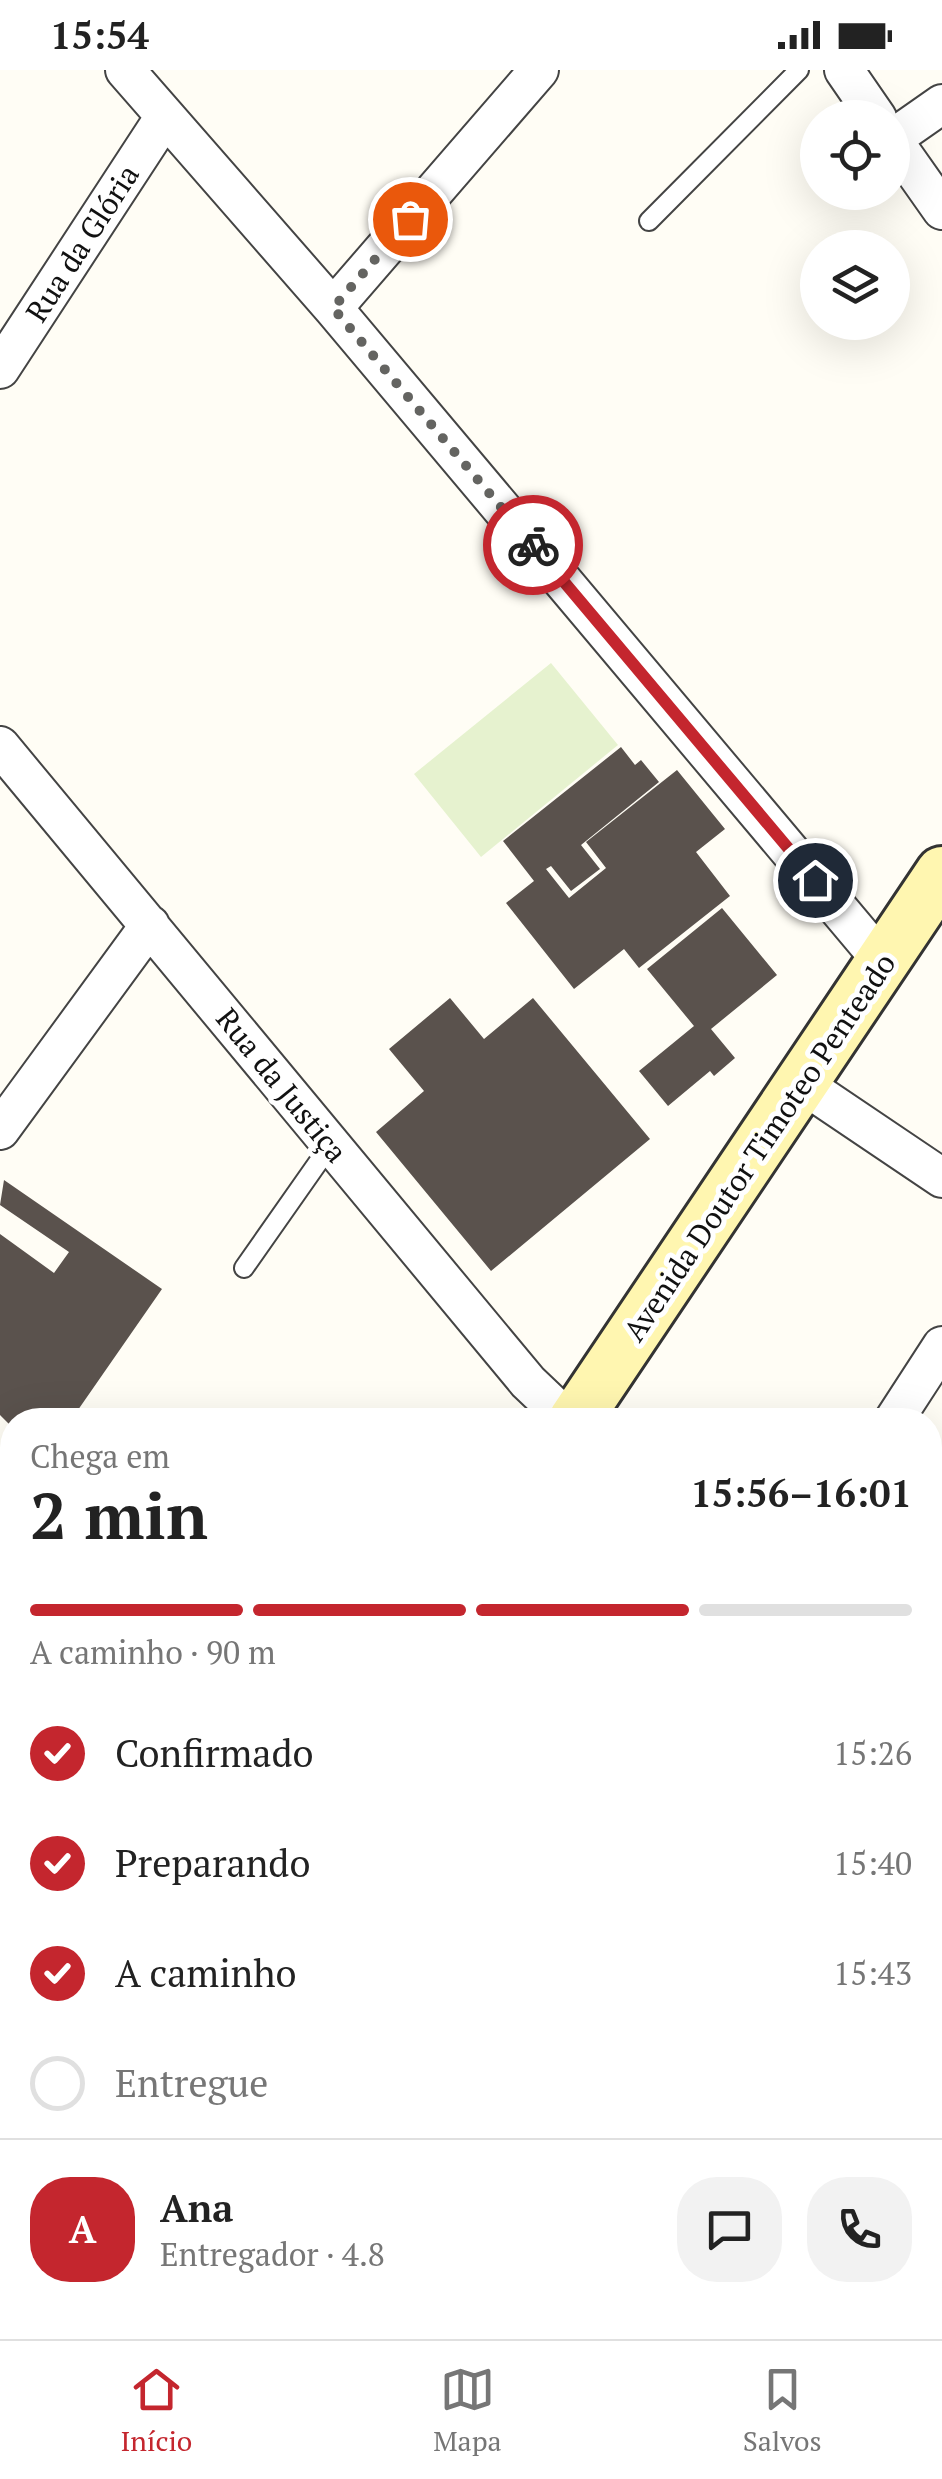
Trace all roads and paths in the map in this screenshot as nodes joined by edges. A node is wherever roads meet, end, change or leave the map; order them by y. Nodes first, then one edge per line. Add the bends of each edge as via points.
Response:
1 (125, 70) edge
2 (539, 70) edge
3 (799, 70) edge
4 (844, 70) edge
5 (865, 100) edge
6 (942, 104) edge
7 (164, 118) junction
8 (910, 126) edge
9 (910, 165) edge
10 (942, 210) edge
11 (649, 221) dead end
12 (333, 308) junction
13 (0, 368) edge
14 (0, 746) edge
15 (942, 873) edge
16 (150, 925) junction
17 (884, 963) junction
18 (804, 1085) junction
19 (0, 1130) edge
20 (331, 1144) junction
21 (942, 1178) edge
22 (244, 1268) dead end
23 (942, 1346) edge
24 (558, 1408) edge
25 (580, 1408) edge
26 (902, 1408) edge

1 - 7 street
2 - 12 street
3 - 11 lane
4 - 5 street
6 - 8 street
7 - 12 street
7 - 13 street, Rua da Glória
9 - 10 street
12 - 17 street
14 - 16 street, Rua da Justiça
15 - 17 main road, Avenida Doutor Timoteo Penteado
16 - 19 street
16 - 20 street, Rua da Justiça
17 - 18 main road, Avenida Doutor Timoteo Penteado
18 - 21 street
18 - 25 main road, Avenida Doutor Timoteo Penteado
20 - 22 lane
20 - 24 street, Rua da Justiça via 528,1382
23 - 26 street

